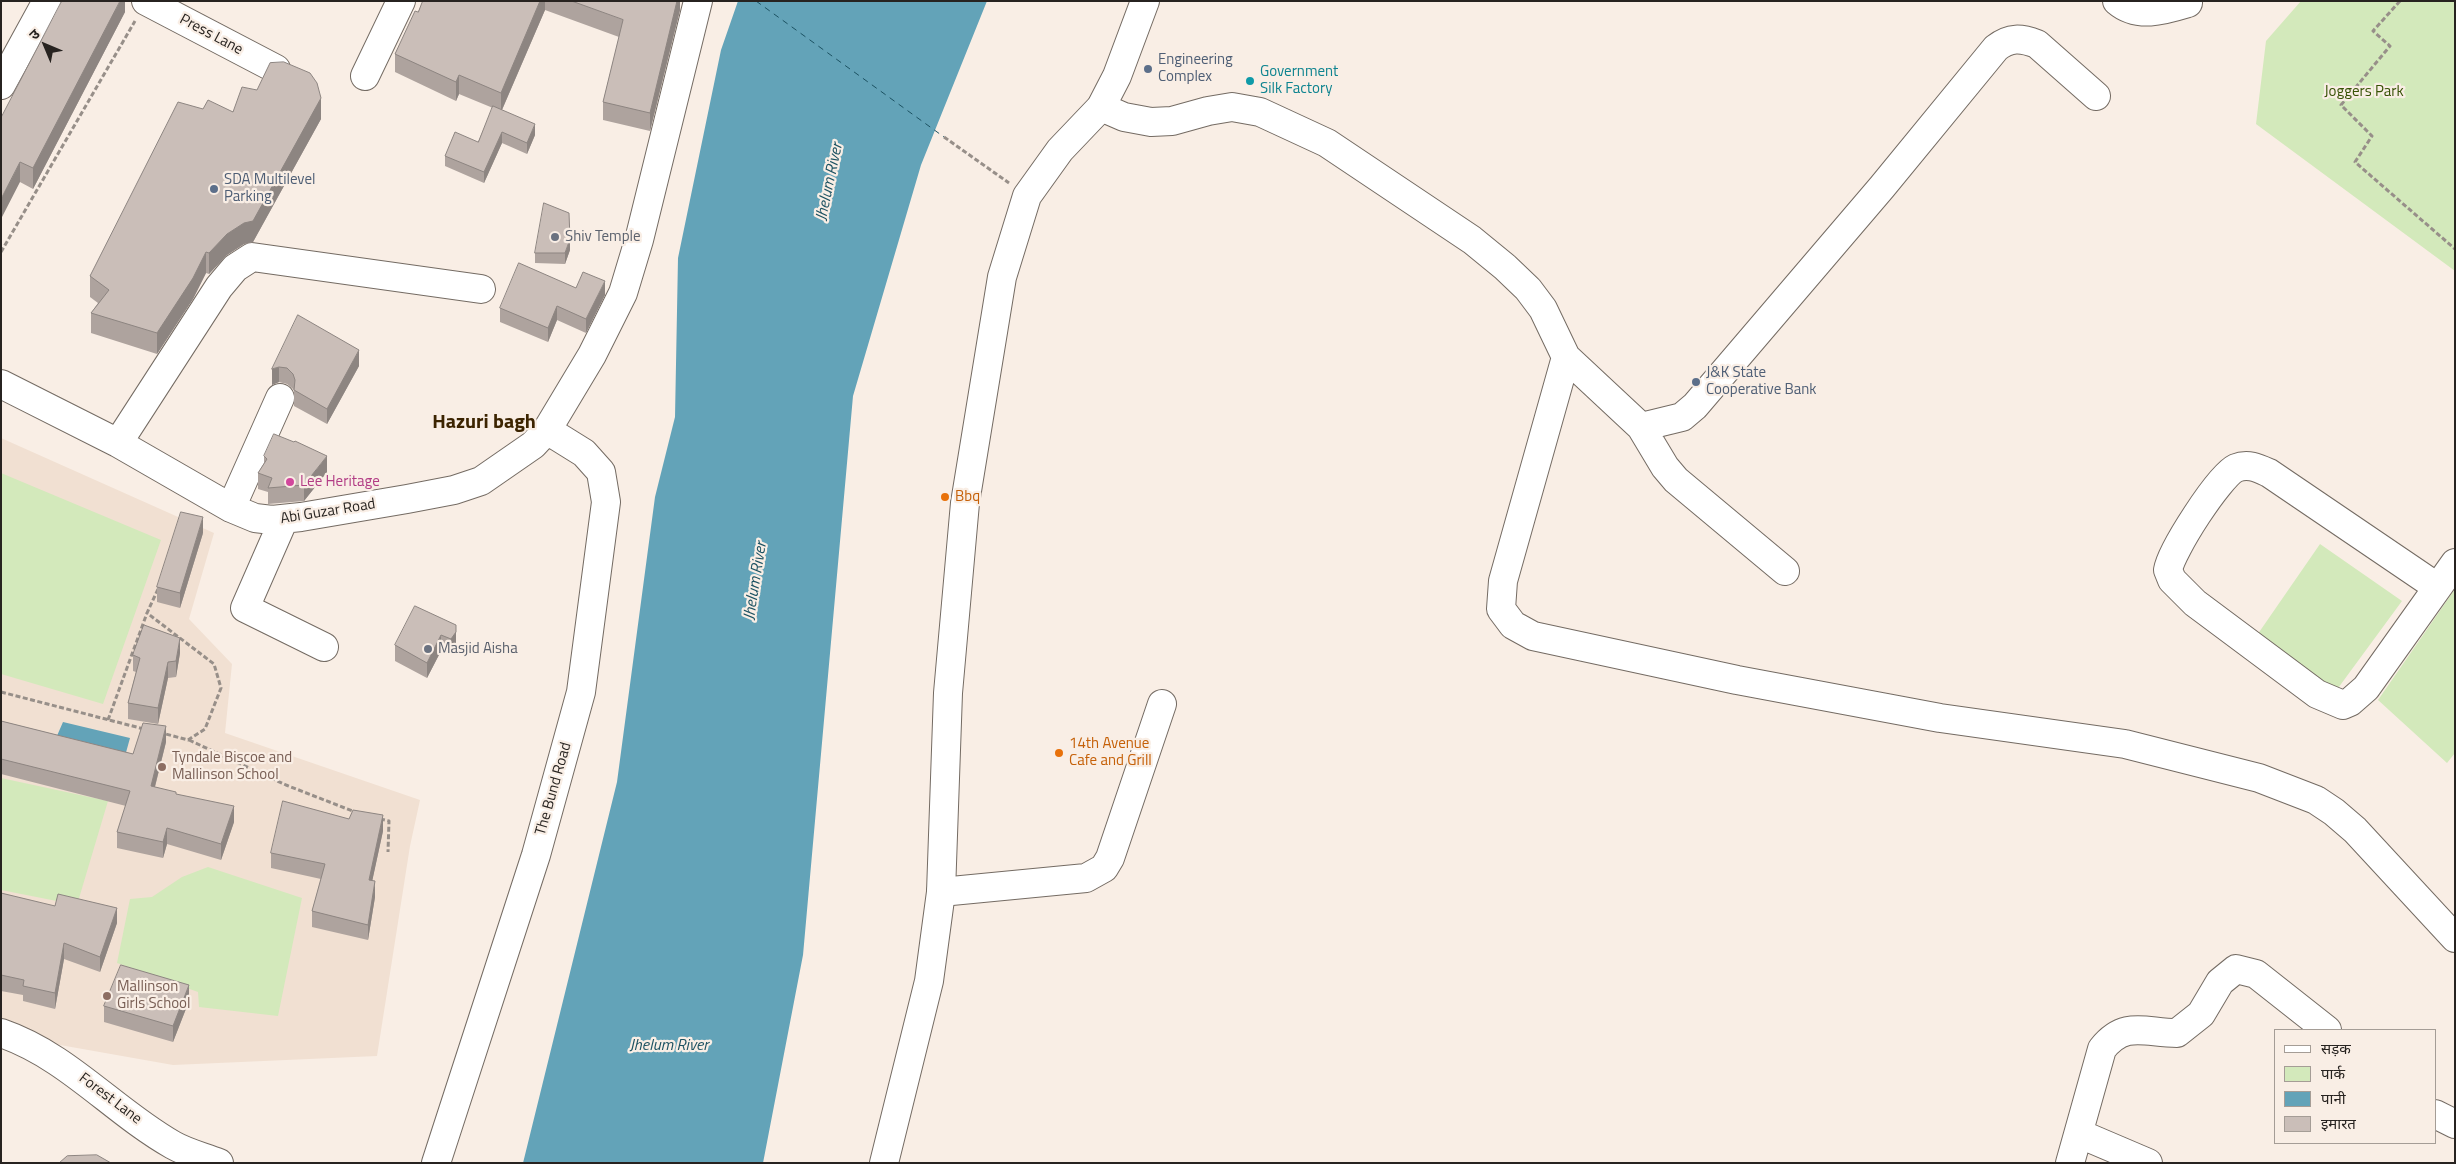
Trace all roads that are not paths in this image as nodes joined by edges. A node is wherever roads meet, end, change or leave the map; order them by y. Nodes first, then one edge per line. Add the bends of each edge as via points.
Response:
1 (47, 1) edge
2 (146, 1) edge
3 (401, 1) edge
4 (698, 1) edge
5 (1145, 1) edge
6 (2117, 1) edge
7 (2188, 3) dead end
8 (276, 69) edge
9 (366, 76) dead end
10 (1, 85) edge
11 (2096, 96) dead end
12 (1101, 107) junction
13 (481, 289) dead end
14 (1566, 357) junction
15 (1, 384) edge
16 (280, 398) dead end
17 (1640, 427) junction
18 (547, 430) junction
19 (118, 443) junction
20 (231, 508) junction
21 (284, 519) junction
22 (2455, 563) edge
23 (1786, 571) dead end
24 (2437, 587) junction
25 (324, 647) dead end
26 (1162, 704) dead end
27 (941, 892) junction
28 (2455, 938) edge
29 (2326, 1029) edge
30 (1, 1033) edge
31 (2436, 1114) edge
32 (2455, 1124) edge
33 (2080, 1134) junction
34 (220, 1163) edge
35 (436, 1163) edge
36 (884, 1163) edge
37 (2070, 1163) edge
38 (2148, 1163) edge

1 - 10 street
2 - 8 street, Press Lane
3 - 9 street
4 - 18 street, Abi Guzar Road via 623,293 592,355
5 - 12 street via 1117,76
6 - 7 street via 2125,8 2154,13
11 - 17 street via 2037,44 2013,39 2004,42 1695,406 1682,416
12 - 14 street via 1124,117 1172,122 1232,107 1260,112 1309,133 1464,235 1506,267 1543,309
12 - 27 street via 1060,150 1027,196 1002,277 965,503 948,693
13 - 19 street via 252,257 235,268 219,287
14 - 17 street
14 - 28 street via 1503,581 1501,609 1513,625 1533,636 1737,680 1940,718 2125,744 2258,778 2316,800 2334,812 2355,830
15 - 19 street, Abi Guzar Road
16 - 20 street
17 - 23 street via 1676,480
18 - 21 street, Abi Guzar Road via 533,445 481,481 454,490
18 - 35 street, The Bund Road via 584,453 601,472 606,502 582,692 536,855
19 - 20 street, Abi Guzar Road
20 - 21 street, Abi Guzar Road via 255,518
21 - 25 street via 246,608
22 - 24 street
24 - 24 street via 2269,473 2252,466 2237,468 2224,477 2176,549 2168,570 2172,580 2195,603 2317,694 2344,705 2366,688
26 - 27 street via 1104,868 1086,878
27 - 36 street via 929,981
29 - 33 street via 2256,974 2236,969 2220,982 2201,1014 2178,1033 2134,1030 2111,1038 2102,1049
30 - 34 street, Forest Lane via 55,1058 174,1146
31 - 32 street
33 - 37 street
33 - 38 street

